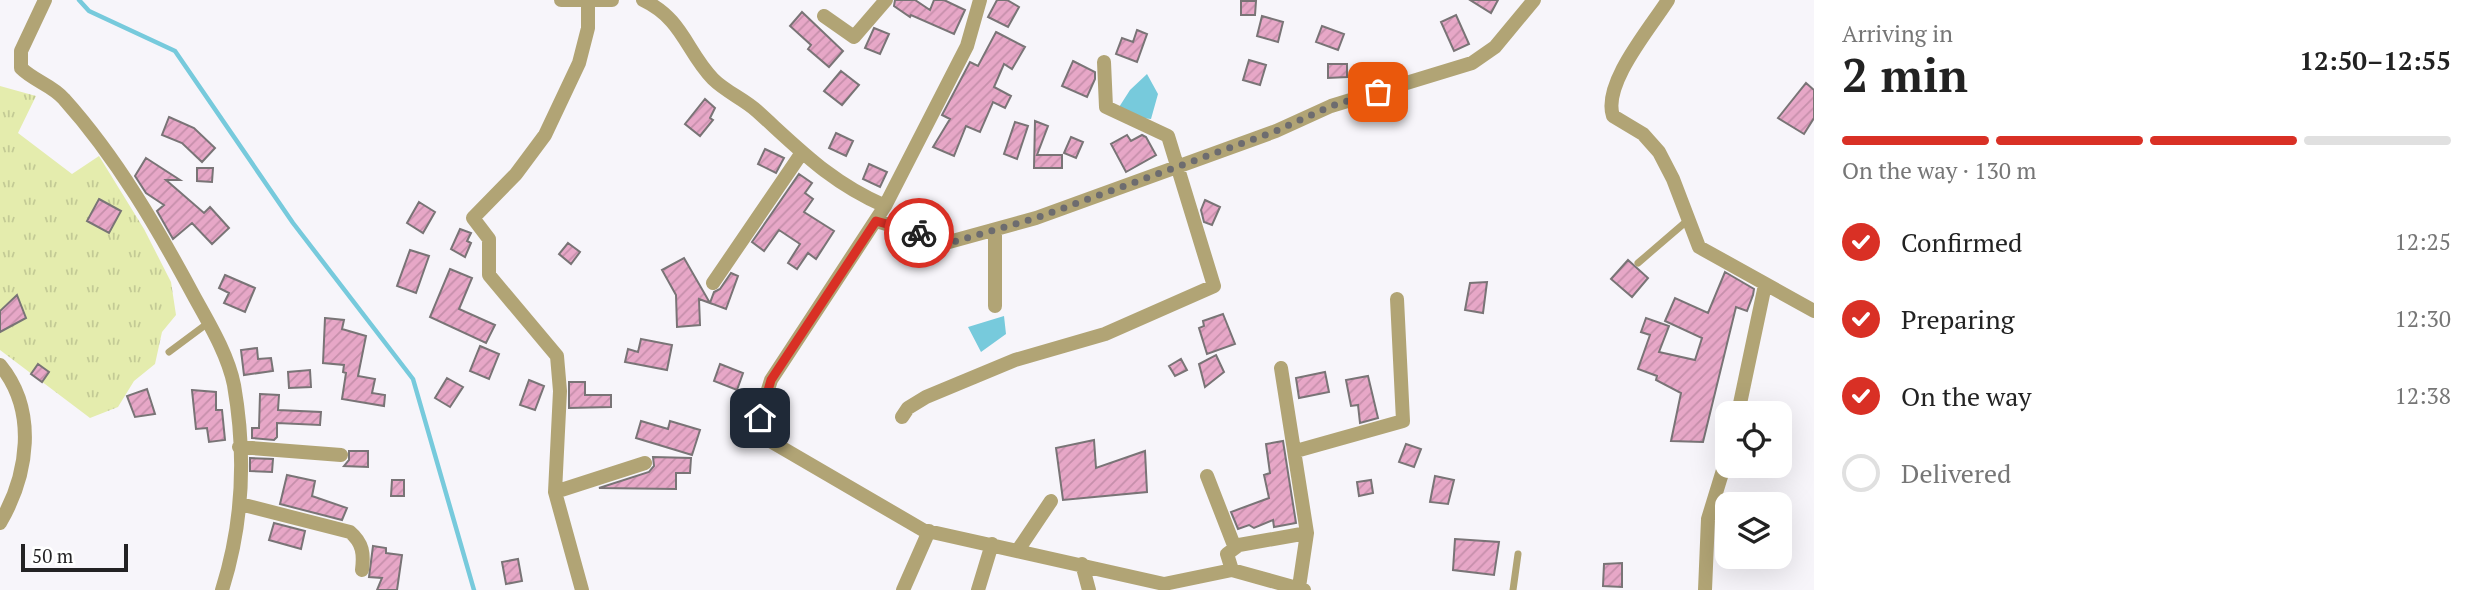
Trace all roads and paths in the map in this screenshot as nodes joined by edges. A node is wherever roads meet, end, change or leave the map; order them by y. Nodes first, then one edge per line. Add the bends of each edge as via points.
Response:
1 (45, 0) edge
2 (561, 0) edge
3 (612, 0) edge
4 (643, 0) edge
5 (886, 0) edge
6 (980, 0) edge
7 (1534, 0) edge
8 (1668, 0) edge
9 (587, 1) edge
10 (824, 16) dead end
11 (1104, 62) dead end
12 (801, 154) junction
13 (1176, 167) junction
14 (885, 206) junction
15 (1688, 220) junction
16 (876, 221) junction
17 (995, 230) junction
18 (1638, 263) dead end
19 (713, 283) dead end
20 (1765, 285) junction
21 (1397, 299) dead end
22 (995, 306) dead end
23 (1814, 311) edge
24 (208, 323) junction
25 (169, 352) dead end
26 (0, 365) edge
27 (1281, 368) dead end
28 (1741, 401) edge
29 (909, 409) dead end
30 (239, 447) junction
31 (1296, 452) junction
32 (341, 455) dead end
33 (645, 463) dead end
34 (1207, 476) dead end
35 (1721, 478) edge
36 (555, 492) junction
37 (1051, 501) dead end
38 (240, 504) junction
39 (0, 523) edge
40 (929, 531) junction
41 (1307, 533) junction
42 (992, 544) junction
43 (1235, 548) junction
44 (1018, 550) junction
45 (1518, 554) dead end
46 (1082, 564) junction
47 (362, 570) dead end
48 (1232, 570) junction
49 (1301, 588) edge
50 (222, 590) edge
51 (582, 590) edge
52 (903, 590) edge
53 (978, 590) edge
54 (1089, 590) edge
55 (1513, 590) edge
56 (1705, 590) edge

1 - 24 street via 21,51 21,68 62,97 102,146 164,240
2 - 9 street
3 - 9 street
4 - 12 street via 678,26 713,79 755,109
5 - 10 street via 854,37
6 - 14 street via 967,46
7 - 13 street via 1495,47 1472,63 1331,106
8 - 15 street via 1617,79 1610,106 1615,118 1643,134 1659,152
9 - 36 street via 588,28 579,63 545,135 516,174 473,218 489,239 489,275 556,356 560,391
11 - 13 street via 1106,107 1168,136
12 - 14 street via 853,192
12 - 19 street
13 - 17 street
13 - 29 street via 1214,279 1212,289 1105,334 1015,360
14 - 16 street
15 - 18 lane
15 - 20 street via 1703,250
16 - 17 street via 949,242
16 - 40 street via 771,380 760,418 765,438
17 - 22 street
20 - 23 street
20 - 28 street
21 - 31 street via 1403,421
24 - 25 lane
24 - 30 street via 229,367
26 - 39 street via 19,397 26,450 20,483
27 - 31 street
30 - 32 street
30 - 38 street
31 - 41 street
33 - 36 street
34 - 43 street
35 - 56 street via 1708,519
36 - 51 street
37 - 44 street
38 - 47 street via 350,532 364,553
38 - 50 street
40 - 42 street
40 - 52 street
41 - 43 street
41 - 49 street
42 - 44 street
42 - 53 street
43 - 48 street via 1227,554
44 - 46 street
45 - 55 lane
46 - 48 street via 1164,584
46 - 54 street
48 - 49 street

